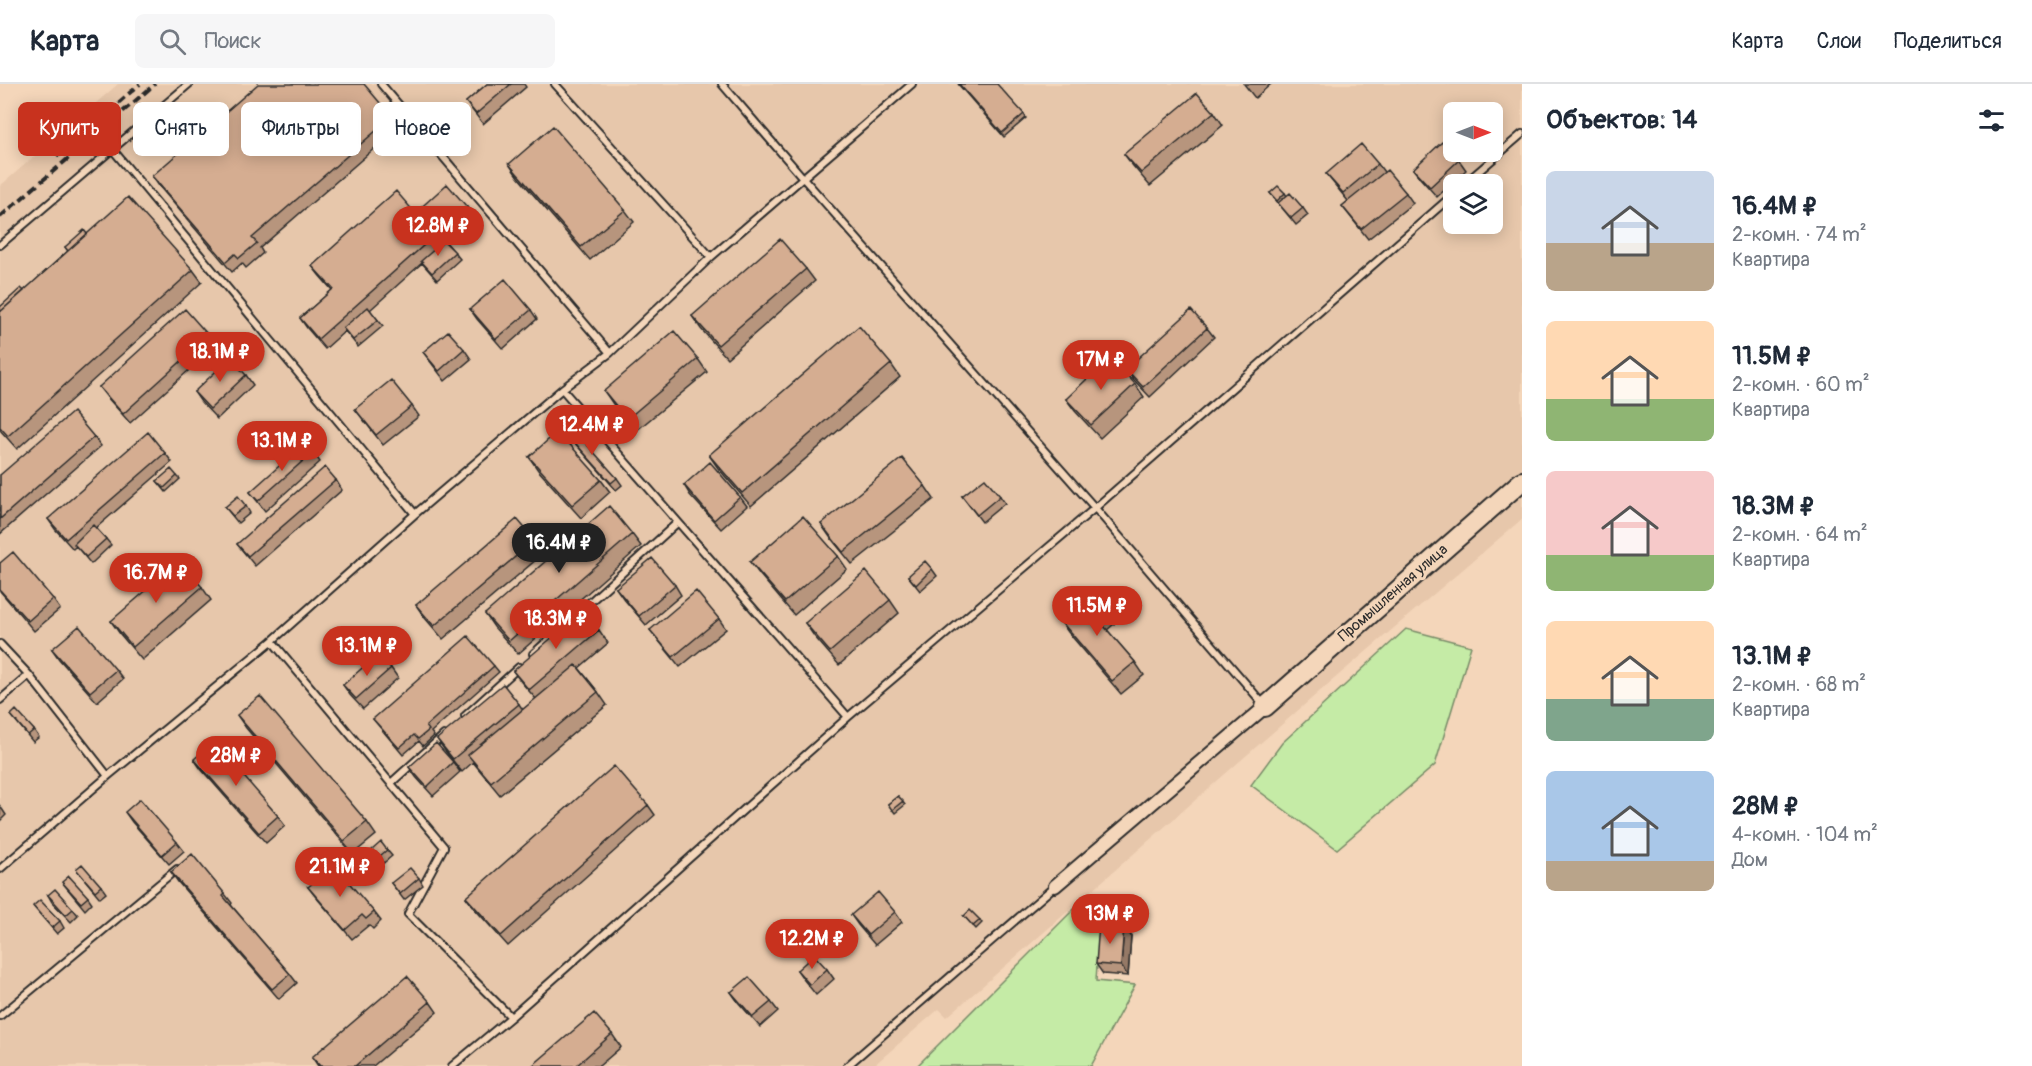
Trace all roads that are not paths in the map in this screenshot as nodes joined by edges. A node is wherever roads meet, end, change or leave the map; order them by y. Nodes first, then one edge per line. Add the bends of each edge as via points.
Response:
1 (189, 84) edge
2 (381, 84) edge
3 (555, 84) edge
4 (722, 84) edge
5 (912, 84) edge
6 (1522, 134) edge
7 (121, 143) edge
8 (106, 156) edge
9 (118, 156) edge
10 (1476, 174) edge
11 (804, 179) junction
12 (1443, 204) edge
13 (0, 245) edge
14 (711, 257) junction
15 (610, 353) junction
16 (562, 389) junction
17 (1522, 481) edge
18 (1095, 508) junction
19 (414, 514) junction
20 (677, 523) junction
21 (272, 641) junction
22 (0, 644) edge
23 (530, 657) edge
24 (521, 665) edge
25 (29, 675) junction
26 (0, 700) edge
27 (1265, 707) junction
28 (848, 717) junction
29 (460, 720) edge
30 (452, 728) edge
31 (108, 776) junction
32 (391, 783) junction
33 (185, 863) edge
34 (0, 869) edge
35 (1055, 886) joint
36 (0, 1016) edge
37 (511, 1017) junction
38 (452, 1066) edge
39 (847, 1066) edge

1 - 7 lane
2 - 15 lane
3 - 14 lane
4 - 11 lane
5 - 11 lane
6 - 10 lane
8 - 13 lane
9 - 19 lane
11 - 14 lane
11 - 18 lane
12 - 18 lane
14 - 15 lane
15 - 16 lane
16 - 19 lane
16 - 20 lane
17 - 27 street, Промышленная улица
18 - 27 lane
18 - 28 lane
19 - 21 lane
20 - 23 lane
20 - 28 lane
21 - 31 lane
21 - 32 lane
22 - 25 lane
24 - 29 lane
25 - 26 lane
25 - 31 lane
27 - 35 street
28 - 37 lane
30 - 32 lane
31 - 34 lane
32 - 37 lane via 444,848 408,914
33 - 36 lane
35 - 39 lane
37 - 38 lane

